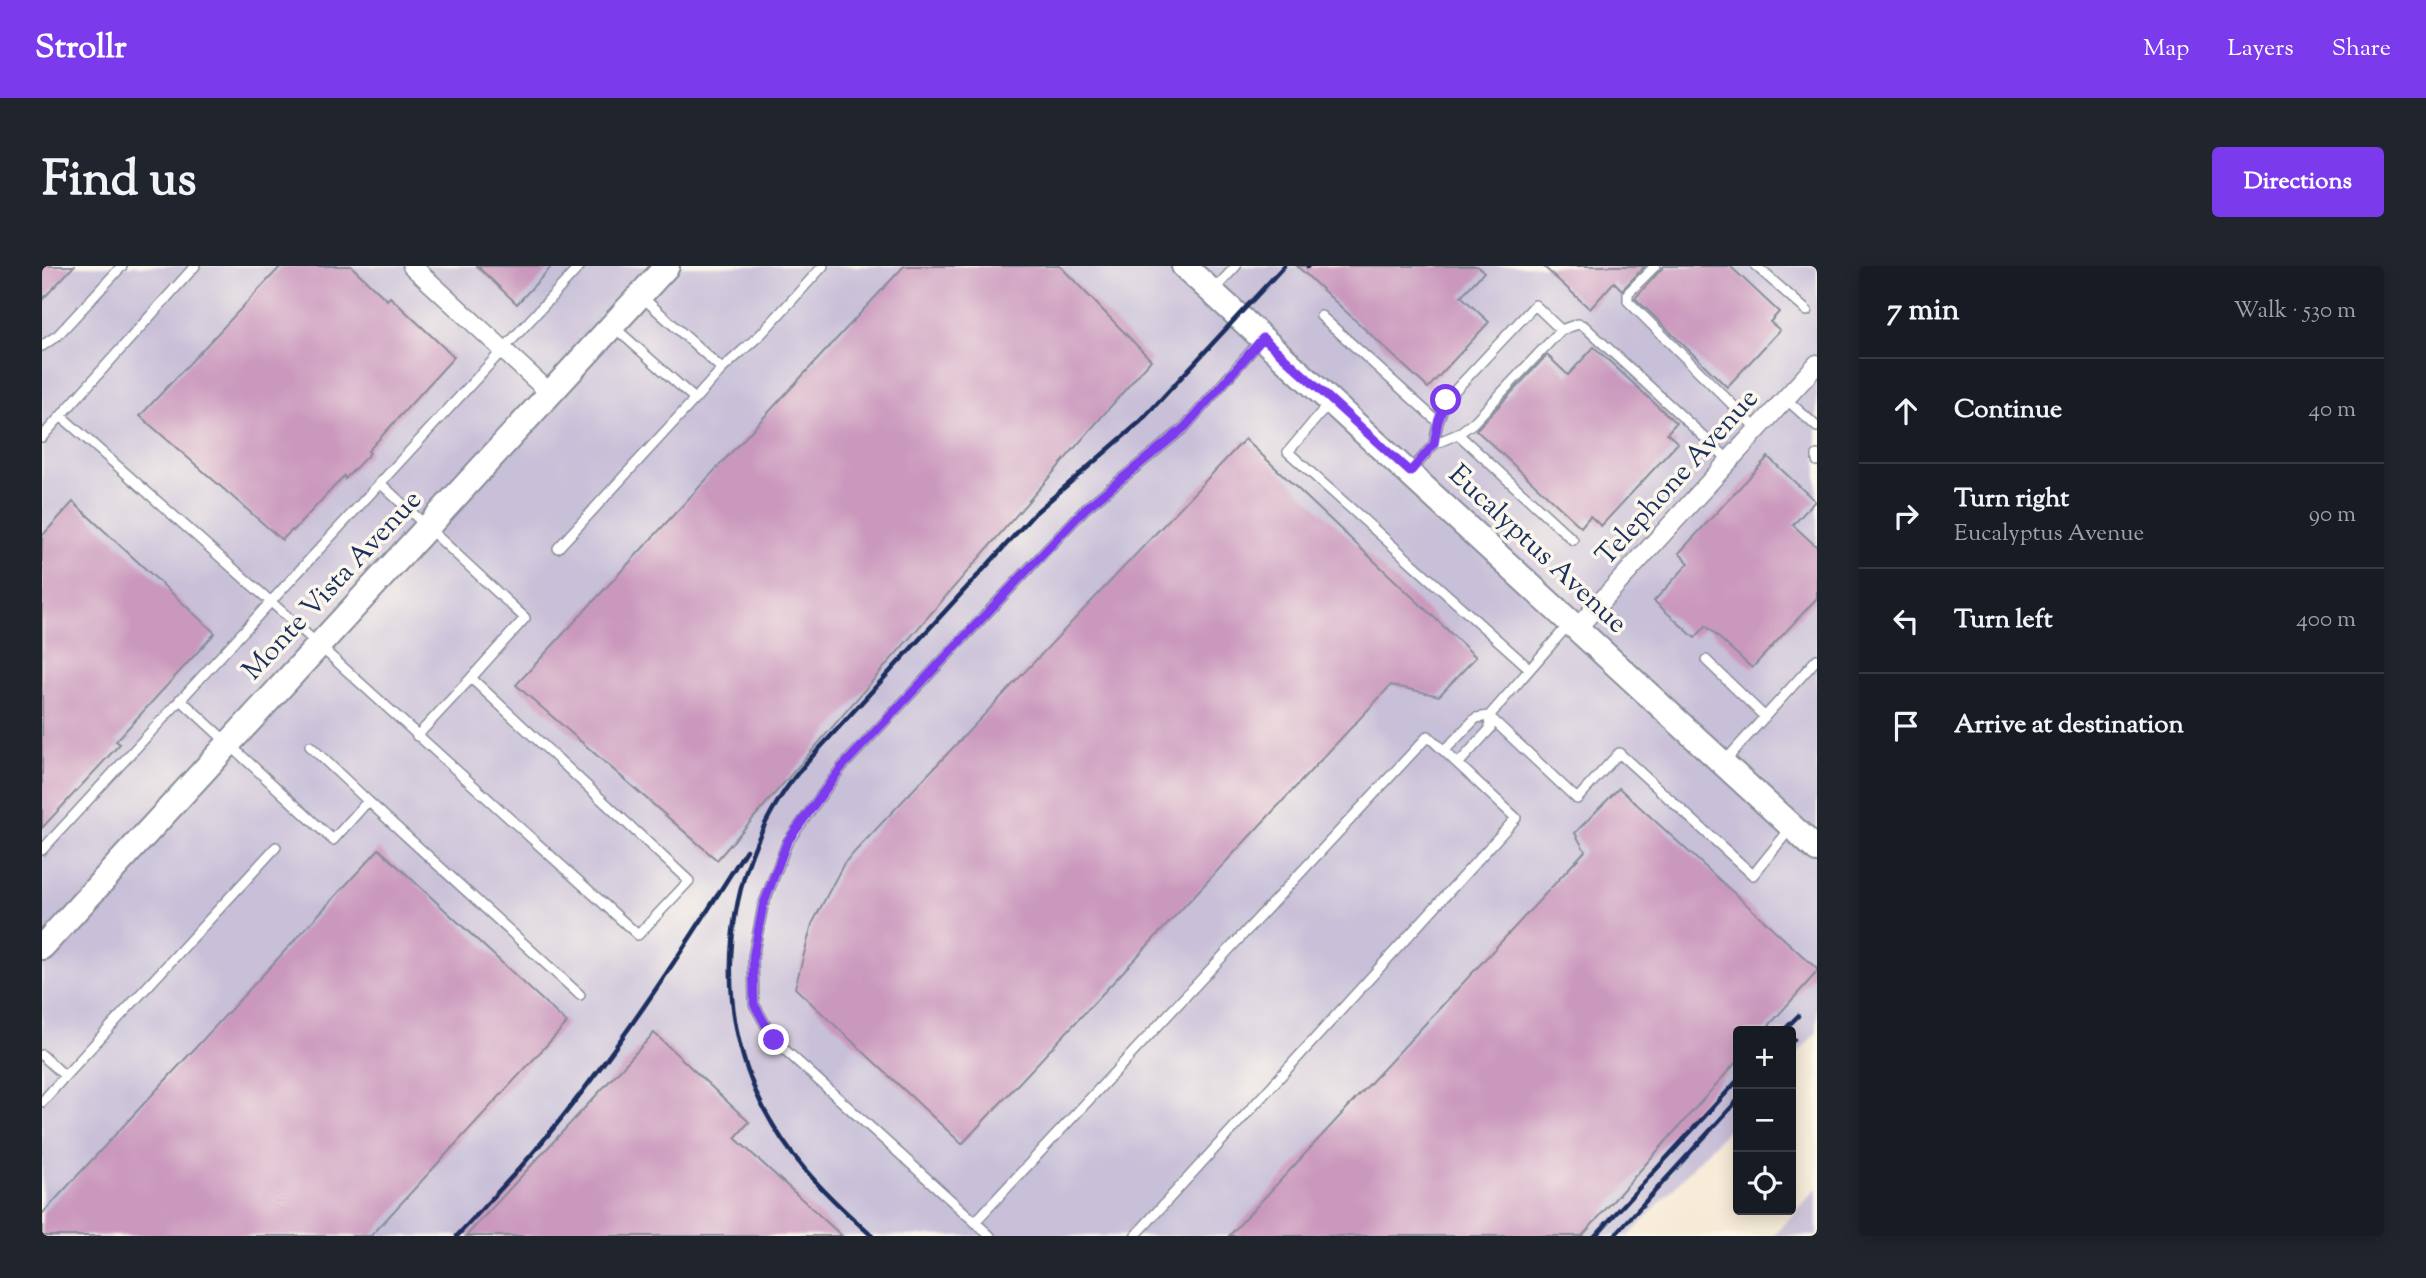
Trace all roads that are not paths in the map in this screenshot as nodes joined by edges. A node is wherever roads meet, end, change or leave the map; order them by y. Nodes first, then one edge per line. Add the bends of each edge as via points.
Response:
1 (122, 266) edge
2 (195, 266) edge
3 (412, 266) edge
4 (580, 266) edge
5 (667, 266) edge
6 (824, 266) edge
7 (1184, 266) edge
8 (1236, 266) edge
9 (1655, 266) edge
10 (1756, 266) edge
11 (1213, 292) junction
12 (640, 295) junction
13 (1807, 311) dead end
14 (1321, 317) dead end
15 (612, 326) junction
16 (1561, 330) junction
17 (1263, 338) junction
18 (42, 345) edge
19 (504, 350) junction
20 (1817, 365) edge
21 (722, 369) junction
22 (551, 393) junction
23 (695, 399) junction
24 (1786, 399) junction
25 (1331, 401) junction
26 (61, 416) junction
27 (1438, 422) junction
28 (1817, 427) edge
29 (1758, 430) junction
30 (1458, 434) junction
31 (42, 437) edge
32 (1434, 444) junction
33 (1817, 455) edge
34 (1730, 461) junction
35 (1817, 461) edge
36 (1410, 472) junction
37 (380, 483) junction
38 (429, 526) junction
39 (1573, 540) dead end
40 (558, 548) dead end
41 (270, 601) junction
42 (1574, 625) junction
43 (318, 647) junction
44 (1817, 659) edge
45 (1706, 660) dead end
46 (1530, 669) junction
47 (471, 678) junction
48 (180, 699) junction
49 (1489, 716) junction
50 (1765, 717) junction
51 (417, 736) junction
52 (228, 745) junction
53 (310, 746) dead end
54 (1444, 751) junction
55 (1723, 763) junction
56 (1458, 764) junction
57 (368, 800) junction
58 (1791, 827) junction
59 (276, 846) dead end
60 (42, 850) edge
61 (1817, 850) edge
62 (42, 947) edge
63 (580, 995) dead end
64 (42, 1055) edge
65 (65, 1076) junction
66 (42, 1102) edge
67 (975, 1222) junction
68 (990, 1236) edge
69 (1135, 1236) edge

1 - 18 lane via 58,335
2 - 26 lane
3 - 19 street
4 - 19 lane
5 - 12 street, Monte Vista Avenue
6 - 21 lane
7 - 11 street, Eucalyptus Avenue
8 - 11 lane
9 - 29 lane via 1629,293 1628,301
10 - 13 lane
11 - 17 street, Eucalyptus Avenue
12 - 15 street, Monte Vista Avenue
12 - 21 lane
14 - 27 lane
15 - 22 street, Monte Vista Avenue
15 - 23 lane
16 - 27 lane via 1535,305 1446,400
16 - 30 lane via 1473,424
16 - 34 lane via 1584,326
17 - 25 street, Eucalyptus Avenue
17 - 67 lane via 1185,427 1086,508 841,768 787,842 763,906 753,957 754,1004 774,1040
19 - 22 street
19 - 37 lane
20 - 24 street, Telephone Avenue
21 - 23 lane
22 - 38 street, Monte Vista Avenue
23 - 40 lane
24 - 28 lane
24 - 29 street, Telephone Avenue
25 - 36 street, Eucalyptus Avenue
25 - 46 lane via 1287,452
26 - 31 lane
26 - 41 lane
27 - 32 lane
29 - 34 street, Telephone Avenue
30 - 32 lane
30 - 39 lane
32 - 36 lane
33 - 35 lane
34 - 42 street, Telephone Avenue
36 - 42 street, Eucalyptus Avenue
37 - 38 lane
37 - 41 lane
38 - 43 street, Monte Vista Avenue
38 - 47 lane via 524,618
41 - 43 lane
41 - 48 lane
42 - 46 lane
42 - 55 street, Eucalyptus Avenue
43 - 51 lane
43 - 52 street, Monte Vista Avenue
44 - 50 lane
45 - 50 lane
46 - 49 lane
47 - 51 lane
47 - 51 lane via 688,881 680,890 638,935
48 - 52 lane
48 - 60 lane
49 - 54 lane via 1476,718
49 - 56 lane via 1490,729
49 - 58 lane via 1577,799 1619,753 1753,875
50 - 55 lane
52 - 57 lane via 333,840
52 - 62 street, Monte Vista Avenue
53 - 57 lane
54 - 56 lane
54 - 67 lane via 1428,736
55 - 58 street, Eucalyptus Avenue
56 - 69 lane via 1517,818
57 - 63 lane
58 - 61 street, Eucalyptus Avenue
59 - 65 lane
64 - 65 lane
65 - 66 lane
67 - 68 lane

